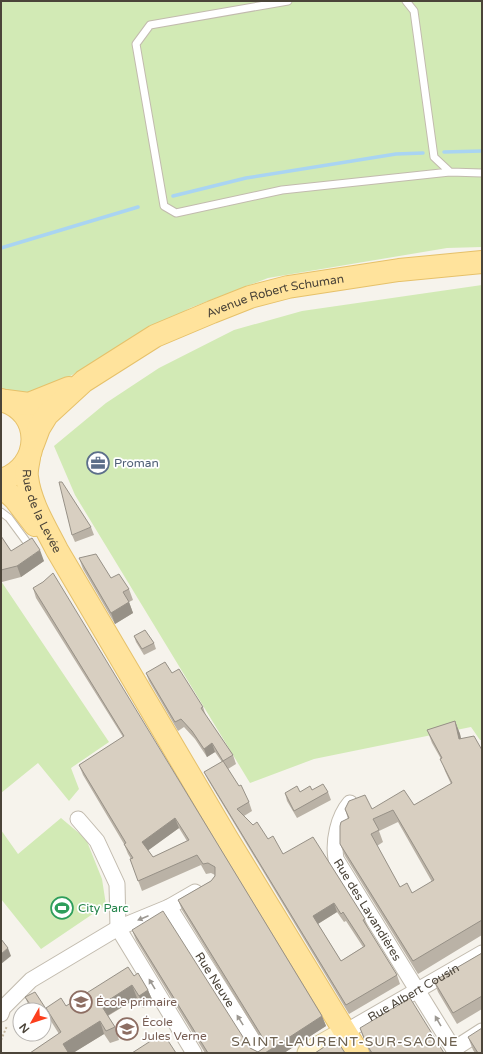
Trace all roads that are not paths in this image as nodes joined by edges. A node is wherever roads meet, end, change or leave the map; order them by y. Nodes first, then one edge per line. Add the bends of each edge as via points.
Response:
1 (288, 1) edge
2 (406, 1) edge
3 (450, 172) junction
4 (482, 173) edge
5 (482, 262) edge
6 (84, 381) junction
7 (4, 401) edge
8 (31, 451) junction
9 (1, 480) edge
10 (1, 486) edge
11 (1, 512) edge
12 (26, 541) edge
13 (57, 550) junction
14 (350, 803) edge
15 (78, 819) dead end
16 (205, 886) edge
17 (169, 907) junction
18 (118, 928) junction
19 (482, 953) edge
20 (418, 989) junction
21 (5, 1018) edge
22 (482, 1031) edge
23 (345, 1032) junction
24 (455, 1051) edge
25 (194, 1053) edge
26 (261, 1053) edge
27 (308, 1053) edge
28 (358, 1053) edge

1 - 3 lane via 150,25 136,44 164,206 176,213 282,190
2 - 3 lane via 414,11 434,157
3 - 4 lane
5 - 6 main road, Avenue Robert Schuman via 399,270 288,287 250,298 155,336
6 - 7 main road, Avenue Robert Schuman via 29,404
6 - 8 main road, Avenue Robert Schuman via 47,415 39,428
7 - 8 main road via 15,406 28,420 32,432
8 - 9 main road via 14,475
8 - 13 main road, Rue de la Levée via 27,477 32,497
10 - 13 main road, Rue de la Levée via 15,498
11 - 12 lane via 9,518
13 - 23 main road via 236,868
14 - 20 street, Rue des Lavandières via 344,810 336,839 336,859
15 - 18 street via 97,841 117,884
16 - 17 street
17 -> 18 street
26 -> 17 street, Rue Neuve
18 - 21 street via 31,980 3,1008
25 -> 18 street
19 - 20 street, Rue Albert Cousin
20 - 23 street, Rue Albert Cousin
24 -> 20 street, Rue des Lavandières
22 - 24 street
23 - 27 street
23 - 28 main road

